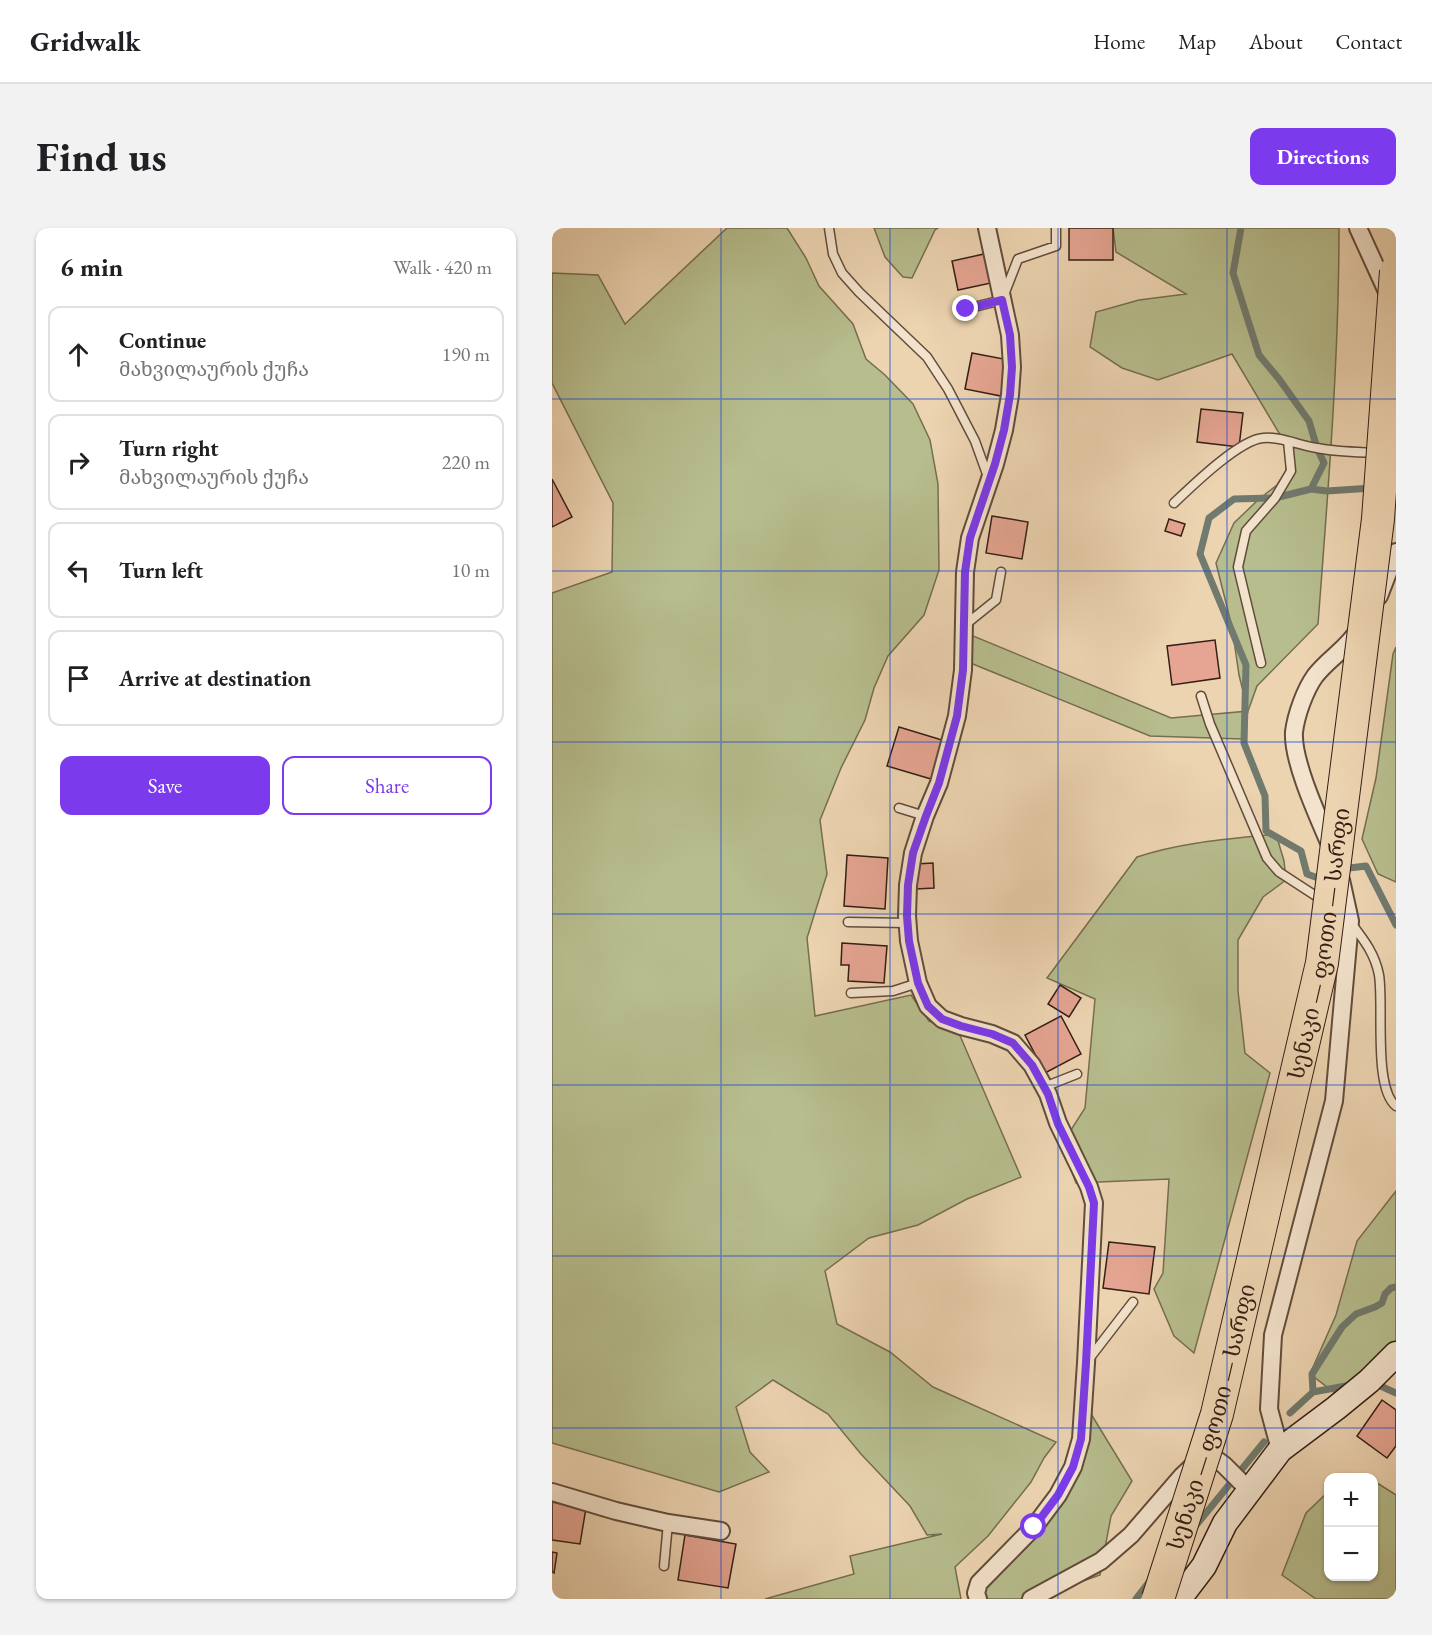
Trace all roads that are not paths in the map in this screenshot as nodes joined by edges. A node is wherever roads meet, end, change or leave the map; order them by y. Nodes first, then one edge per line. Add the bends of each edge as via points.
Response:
1 (829, 228) edge
2 (987, 228) edge
3 (1056, 228) edge
4 (1358, 228) edge
5 (1396, 271) edge
6 (1002, 300) junction
7 (966, 309) dead end
8 (1396, 311) edge
9 (1288, 441) junction
10 (1388, 453) dead end
11 (989, 480) junction
12 (1174, 503) dead end
13 (1396, 552) edge
14 (1001, 572) dead end
15 (964, 626) junction
16 (1261, 663) dead end
17 (1202, 696) dead end
18 (898, 808) dead end
19 (926, 816) junction
20 (1334, 909) dead end
21 (1346, 918) junction
22 (848, 922) dead end
23 (908, 923) junction
24 (918, 983) junction
25 (851, 993) dead end
26 (1077, 1074) dead end
27 (1044, 1087) junction
28 (1396, 1106) edge
29 (1133, 1302) dead end
30 (1396, 1354) edge
31 (1086, 1363) junction
32 (1280, 1450) junction
33 (1245, 1485) junction
34 (552, 1492) edge
35 (668, 1523) junction
36 (721, 1531) dead end
37 (664, 1566) dead end
38 (978, 1599) edge
39 (1031, 1599) edge
40 (1158, 1599) edge
41 (1179, 1599) edge

1 - 11 lane via 833,254 842,273 927,357 948,389 975,441
2 - 6 street
3 - 6 lane via 1056,246 1018,258
4 - 8 street
5 - 40 highway, სენაკი — ფოთი — სარფი, bridge via 1378,519 1322,963 1217,1414
6 - 7 lane
6 - 11 street via 1010,335 1010,395
9 - 10 lane via 1317,448
9 - 12 lane via 1262,438 1247,443
9 - 16 lane via 1291,471 1275,498 1246,531 1238,567
11 - 15 street via 970,538
13 - 21 street via 1378,600 1352,641 1315,676 1301,703 1294,733 1298,760 1336,857
14 - 15 lane via 996,600
15 - 19 street via 957,716
17 - 20 lane via 1210,724 1267,858 1279,872
18 - 19 lane
19 - 23 street via 913,853
21 - 28 lane via 1371,950 1379,974 1382,1066 1385,1087
21 - 32 street via 1334,1101 1273,1335 1269,1409
22 - 23 lane
23 - 24 street
24 - 25 lane via 893,991
24 - 27 street via 928,1006 942,1019 1013,1043
26 - 27 lane
27 - 31 street via 1094,1203
29 - 31 lane
30 - 32 street via 1360,1388
31 - 38 street via 1081,1439 1073,1467 1034,1527 979,1582
32 - 33 street
33 - 39 street via 1213,1457 1200,1459 1131,1535 1101,1561
33 - 41 street via 1204,1566
34 - 35 street
35 - 36 street
35 - 37 lane

